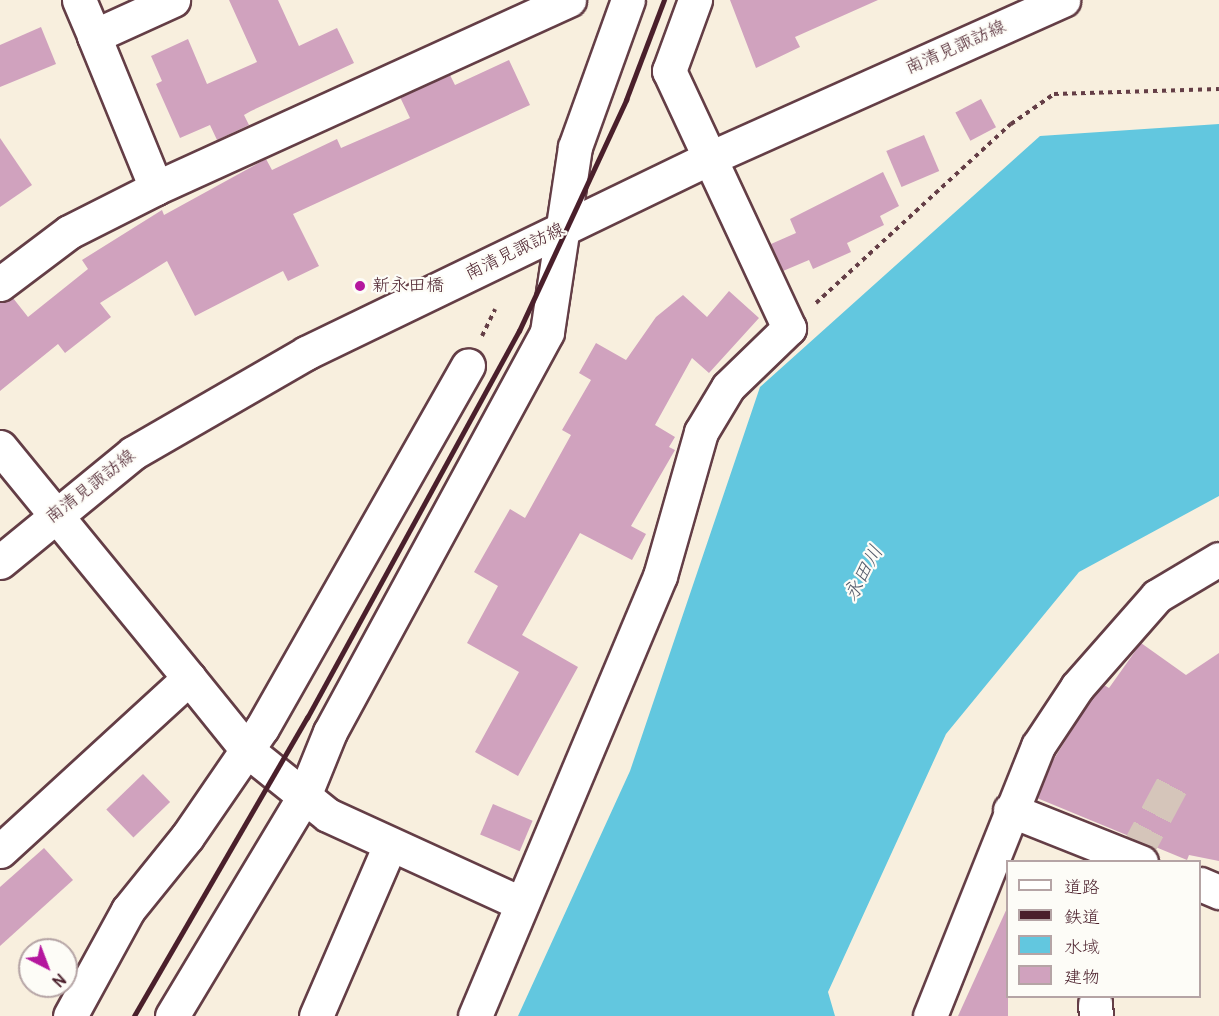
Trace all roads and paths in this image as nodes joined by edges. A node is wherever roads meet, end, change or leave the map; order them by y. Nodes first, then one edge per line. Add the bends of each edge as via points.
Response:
1 (79, 0) edge
2 (173, 0) edge
3 (569, 0) edge
4 (628, 0) edge
5 (695, 0) edge
6 (1063, 0) edge
7 (94, 36) junction
8 (1219, 89) edge
9 (710, 158) junction
10 (156, 188) junction
11 (560, 230) junction
12 (0, 284) edge
13 (789, 328) junction
14 (468, 365) dead end
15 (0, 447) edge
16 (55, 514) junction
17 (1219, 559) edge
18 (0, 562) edge
19 (189, 678) junction
20 (248, 751) junction
21 (304, 796) junction
22 (1010, 810) junction
23 (390, 845) junction
24 (0, 851) edge
25 (1138, 860) edge
26 (1201, 884) edge
27 (1219, 892) edge
28 (522, 904) junction
29 (70, 1016) edge
30 (172, 1016) edge
31 (316, 1016) edge
32 (474, 1016) edge
33 (930, 1016) edge

1 - 7 street
2 - 7 street
3 - 10 street
4 - 11 street via 575,147
5 - 9 street via 669,71
6 - 9 street, 南清見諏訪線
7 - 10 street
8 - 13 path via 1054,94 1011,124
9 - 11 street, 南清見諏訪線
9 - 13 street
10 - 12 street via 69,232
11 - 16 street, 南清見諏訪線 via 306,353 217,402 133,453
11 - 21 street via 547,332 330,732
13 - 28 street via 729,387 701,432 660,576
14 - 20 street
15 - 16 street
16 - 18 street, 南清見諏訪線
16 - 19 street
17 - 22 street via 1156,596 1116,640 1038,746
19 - 20 street
19 - 24 street
20 - 21 street
20 - 29 street via 128,910
21 - 23 street via 328,815
21 - 30 street
22 - 25 street
22 - 33 street via 1004,840
23 - 28 street
23 - 31 street
26 - 27 street
28 - 32 street

